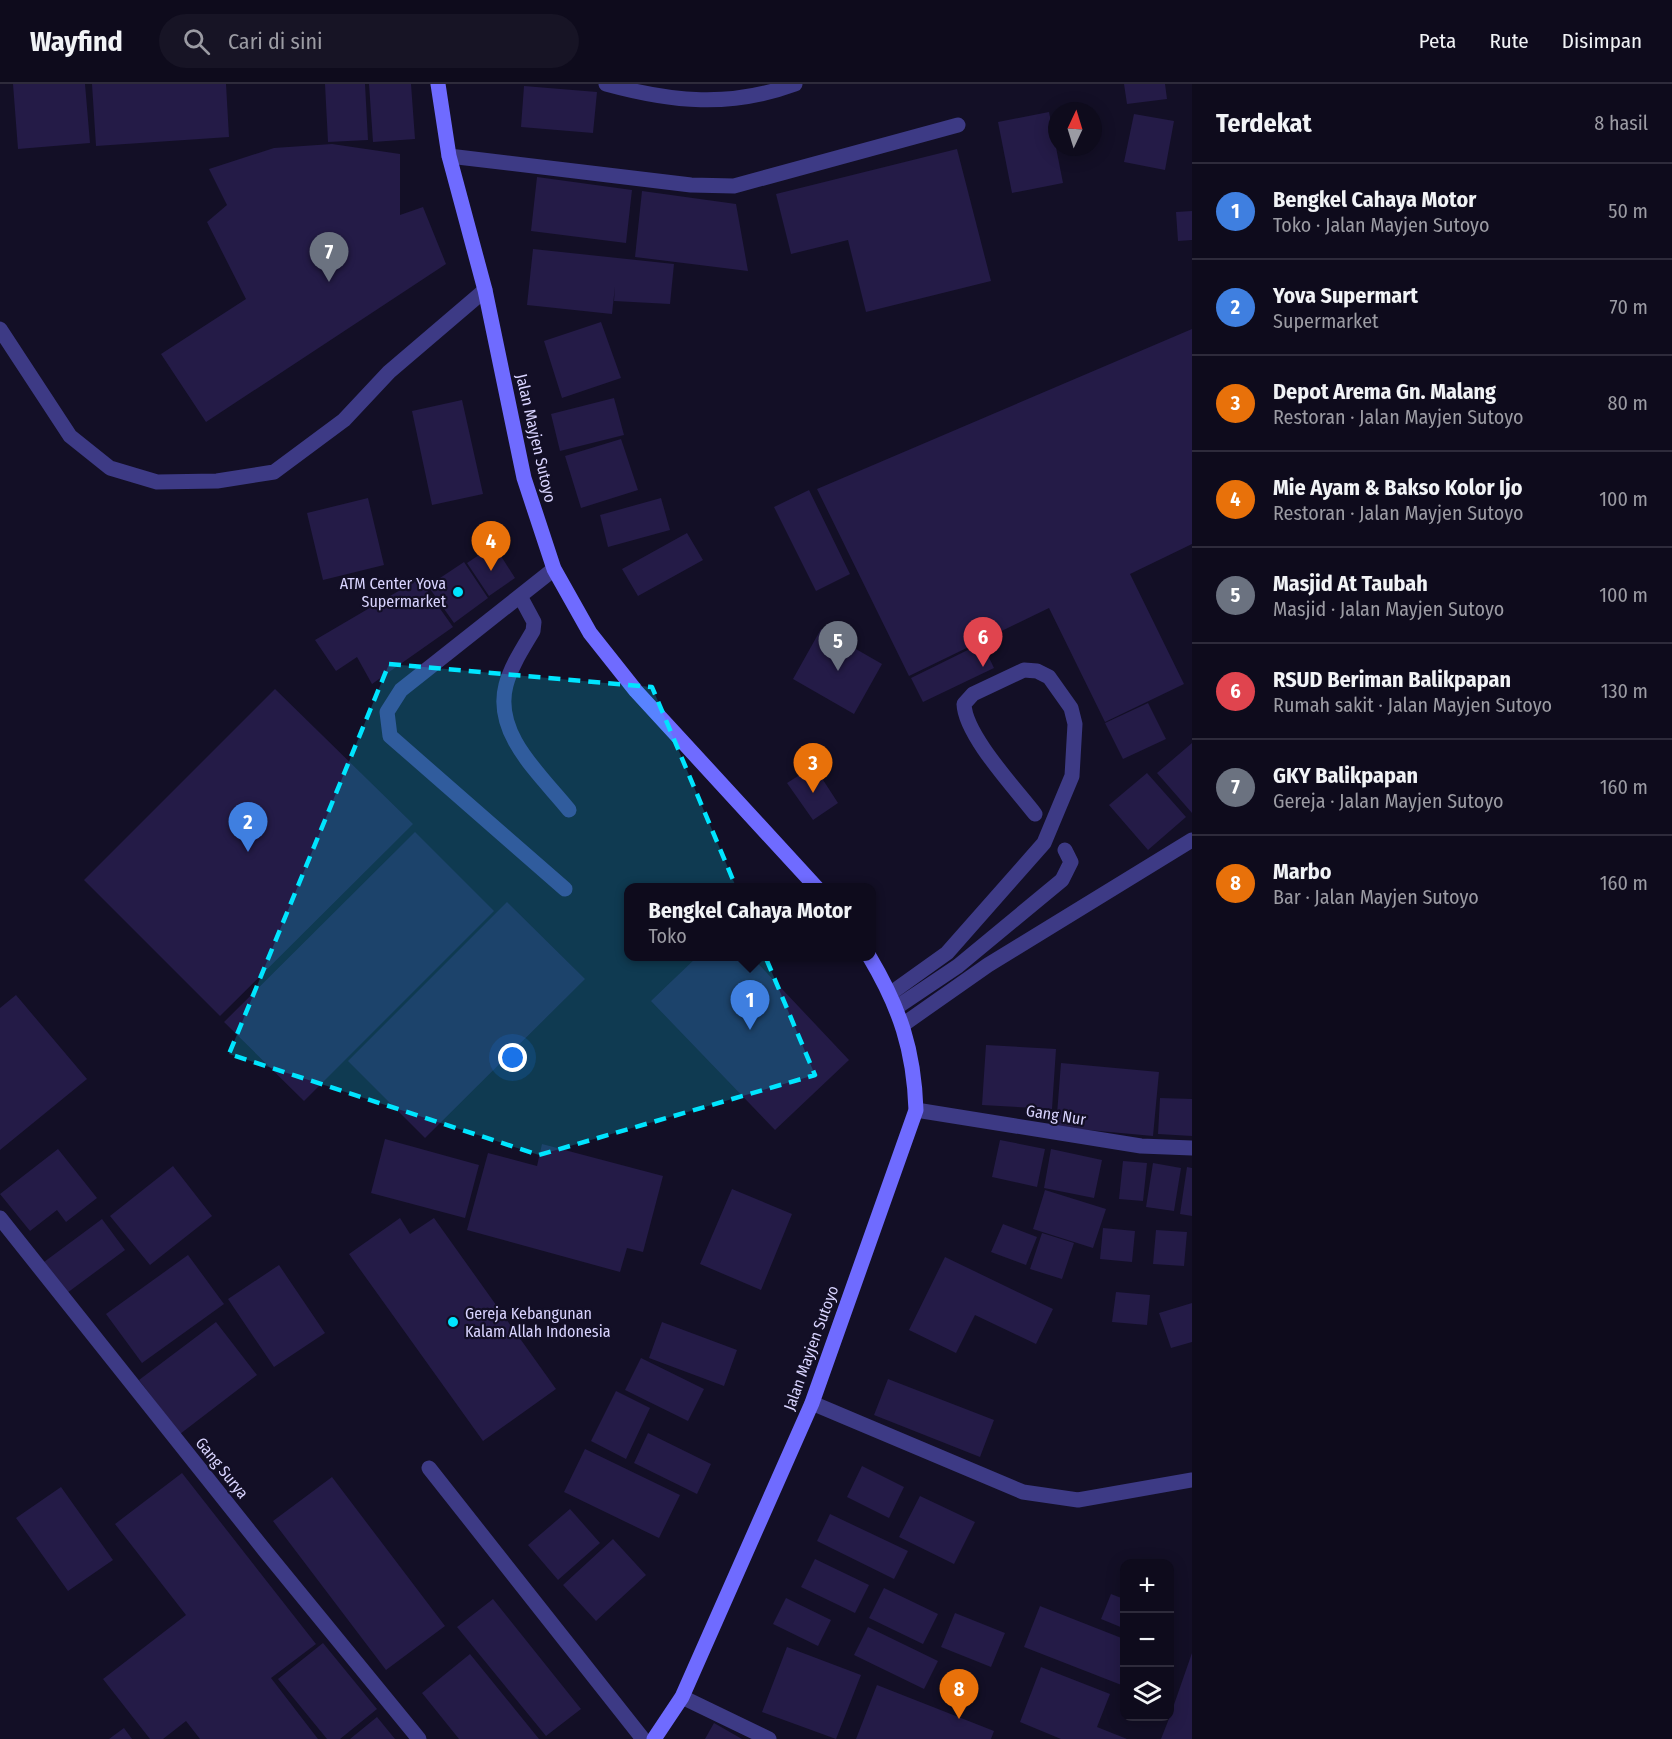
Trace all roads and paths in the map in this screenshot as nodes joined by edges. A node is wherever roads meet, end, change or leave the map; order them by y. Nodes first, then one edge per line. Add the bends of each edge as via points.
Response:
1 (438, 84) edge
2 (606, 84) edge
3 (795, 84) edge
4 (958, 125) dead end
5 (449, 156) junction
6 (485, 290) junction
7 (0, 329) edge
8 (554, 569) junction
9 (520, 596) junction
10 (568, 810) dead end
11 (1035, 814) dead end
12 (1192, 840) edge
13 (1065, 850) dead end
14 (812, 883) edge
15 (565, 889) dead end
16 (871, 961) edge
17 (894, 1000) junction
18 (904, 1024) junction
19 (916, 1110) junction
20 (1192, 1148) edge
21 (0, 1218) edge
22 (812, 1403) junction
23 (429, 1468) dead end
24 (1192, 1480) edge
25 (682, 1697) junction
26 (419, 1739) edge
27 (644, 1739) edge
28 (654, 1739) edge
29 (769, 1739) edge

1 - 5 main road, Jalan Mayjen Sutoyo
2 - 3 street via 644,94 711,102 765,95
4 - 5 street via 734,186 691,185
5 - 6 main road, Jalan Mayjen Sutoyo
6 - 7 street via 389,372 344,420 274,472 217,481 157,483 110,468 70,436
6 - 8 main road, Jalan Mayjen Sutoyo via 524,478
8 - 9 street
8 - 14 main road, Jalan Mayjen Sutoyo via 590,633 636,692
9 - 10 street via 534,621 505,687 506,723 517,745
9 - 15 street via 401,690 387,712 390,736
11 - 17 street via 964,717 964,704 973,694 1024,670 1049,676 1071,708 1075,724 1072,776 1065,797 1037,852 947,953
12 - 18 street via 988,965
13 - 17 street via 1071,862 1062,880 958,966
16 - 17 main road, Jalan Mayjen Sutoyo
17 - 18 main road, Jalan Mayjen Sutoyo
18 - 19 main road, Jalan Mayjen Sutoyo via 915,1075
19 - 20 street, Gang Nur via 1141,1146
19 - 22 main road, Jalan Mayjen Sutoyo
21 - 26 street, Gang Surya
22 - 24 street via 1023,1492 1078,1500
22 - 25 main road, Jalan Mayjen Sutoyo
23 - 27 street
25 - 28 main road, Jalan Mayjen Sutoyo
25 - 29 street

